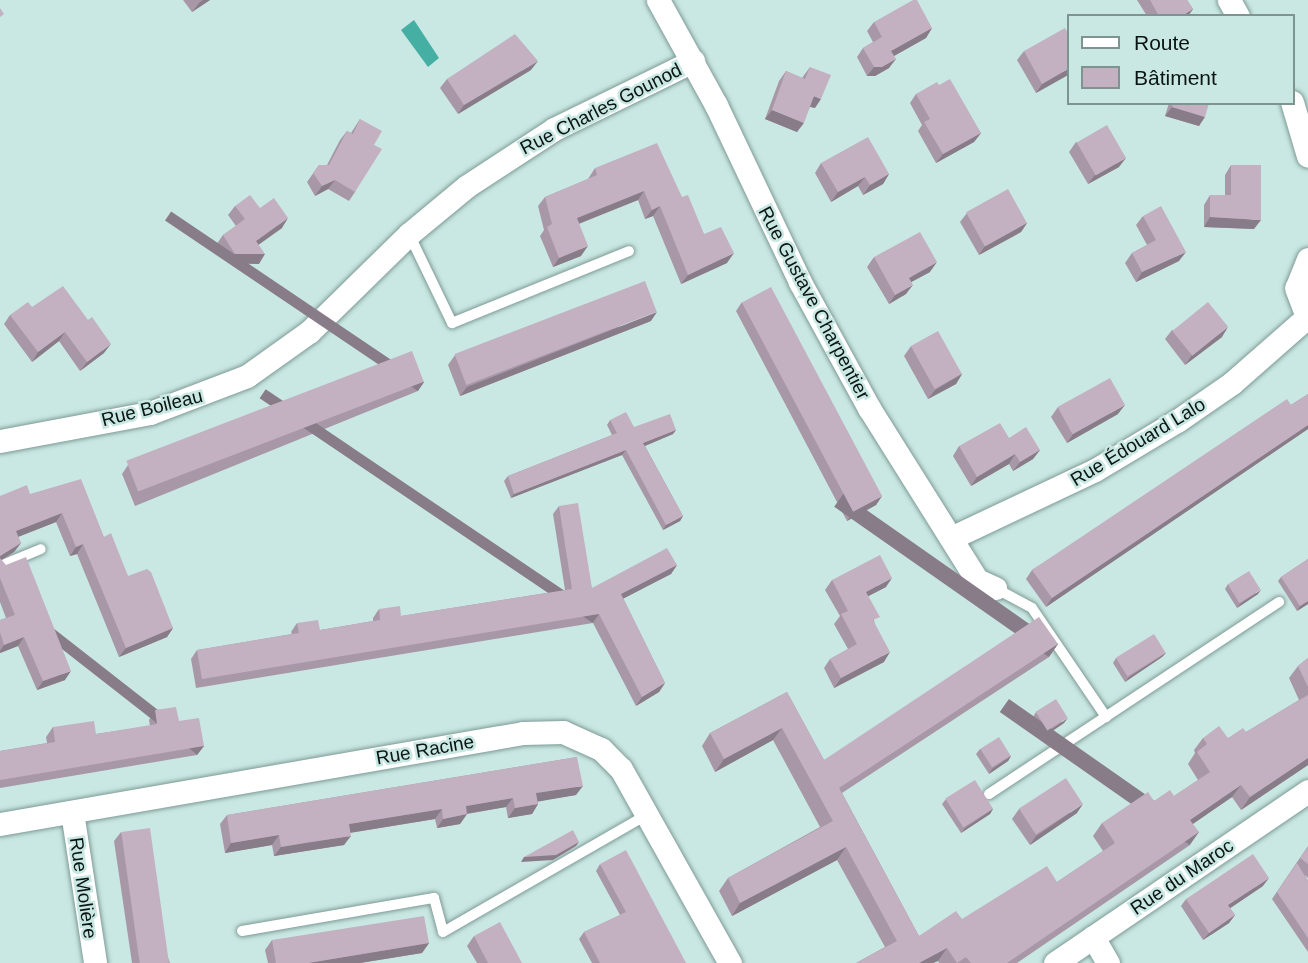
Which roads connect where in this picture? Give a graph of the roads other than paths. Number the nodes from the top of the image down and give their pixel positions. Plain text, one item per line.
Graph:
1 (658, 0) edge
2 (693, 61) junction
3 (1293, 105) edge
4 (1308, 156) edge
5 (409, 234) junction
6 (629, 251) dead end
7 (1308, 259) edge
8 (1307, 319) edge
9 (292, 346) joint
10 (0, 441) edge
11 (951, 538) junction
12 (41, 549) dead end
13 (0, 566) edge
14 (995, 588) joint
15 (1279, 602) dead end
16 (1106, 717) junction
17 (989, 794) dead end
18 (1306, 796) edge
19 (72, 812) junction
20 (648, 814) junction
21 (0, 824) edge
22 (242, 931) dead end
23 (1093, 937) junction
24 (95, 963) edge
25 (730, 963) edge
26 (1055, 963) edge
27 (1108, 963) edge

1 - 2 street, Rue Gustave Charpentier
2 - 5 street, Rue Charles Gounod
2 - 11 street, Rue Gustave Charpentier
3 - 4 street
5 - 6 lane
5 - 9 street, Rue Charles Gounod
7 - 8 street
8 - 11 street, Rue Édouard Lalo
9 - 10 street, Rue Boileau
11 - 14 street, Rue Gustave Charpentier
12 - 13 lane
14 - 16 lane
15 - 16 lane
16 - 17 lane
18 - 23 street, Rue du Maroc
19 - 20 street, Rue Racine
19 - 21 street, Rue Racine
19 - 24 street, Rue Molière
20 - 22 lane
20 - 25 street, Rue Racine
23 - 26 street, Rue du Maroc
23 - 27 street

